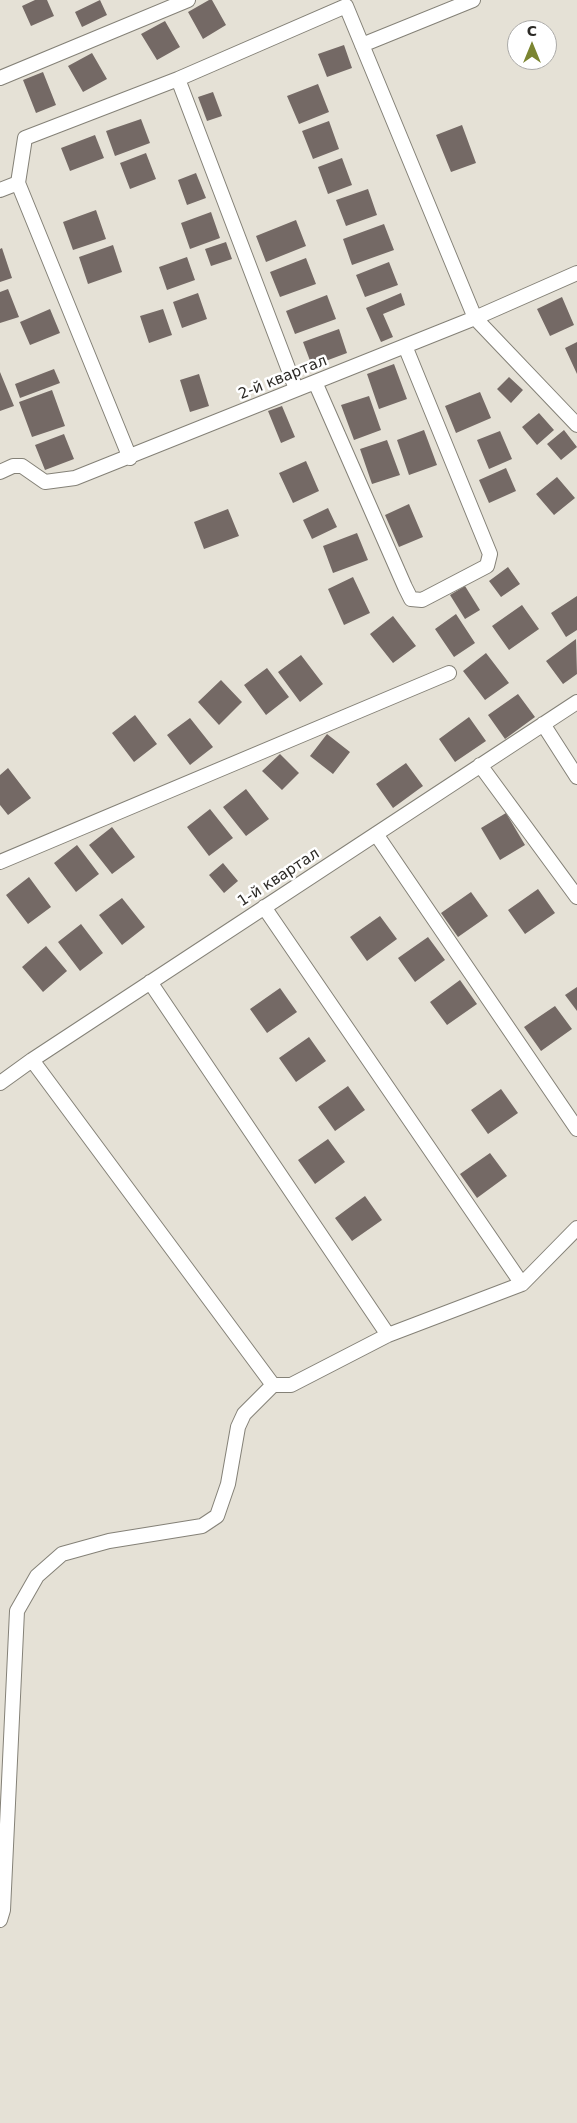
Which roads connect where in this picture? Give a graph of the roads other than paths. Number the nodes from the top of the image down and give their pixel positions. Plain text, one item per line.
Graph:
1 (188, 0) edge
2 (464, 2) edge
3 (362, 45) junction
4 (0, 78) edge
5 (178, 78) junction
6 (18, 183) junction
7 (0, 190) edge
8 (577, 273) edge
9 (474, 318) junction
10 (404, 346) junction
11 (315, 382) junction
12 (296, 390) junction
13 (577, 425) edge
14 (130, 458) junction
15 (0, 472) edge
16 (449, 673) dead end
17 (577, 702) edge
18 (543, 724) junction
19 (480, 765) junction
20 (577, 777) edge
21 (376, 834) junction
22 (0, 862) edge
23 (577, 897) edge
24 (264, 907) junction
25 (150, 982) junction
26 (32, 1060) junction
27 (0, 1083) edge
28 (577, 1130) edge
29 (577, 1228) edge
30 (522, 1284) junction
31 (388, 1335) junction
32 (273, 1385) junction
33 (1, 1912) edge

1 - 4 street
2 - 3 street
3 - 5 street
3 - 9 street
5 - 6 street
5 - 12 street
6 - 7 street
6 - 14 street
8 - 9 street, 2-й квартал
9 - 10 street, 2-й квартал
9 - 13 street
10 - 11 street, 2-й квартал
10 - 11 street
11 - 12 street, 2-й квартал
12 - 14 street, 2-й квартал
14 - 15 street, 2-й квартал
16 - 22 street
17 - 18 street, 1-й квартал
18 - 19 street, 1-й квартал
18 - 20 street
19 - 21 street, 1-й квартал
19 - 23 street
21 - 24 street, 1-й квартал
21 - 28 street
24 - 25 street, 1-й квартал
24 - 30 street
25 - 26 street, 1-й квартал
25 - 31 street
26 - 27 street, 1-й квартал
26 - 32 street
29 - 30 street
30 - 31 street
31 - 32 street
32 - 33 street

